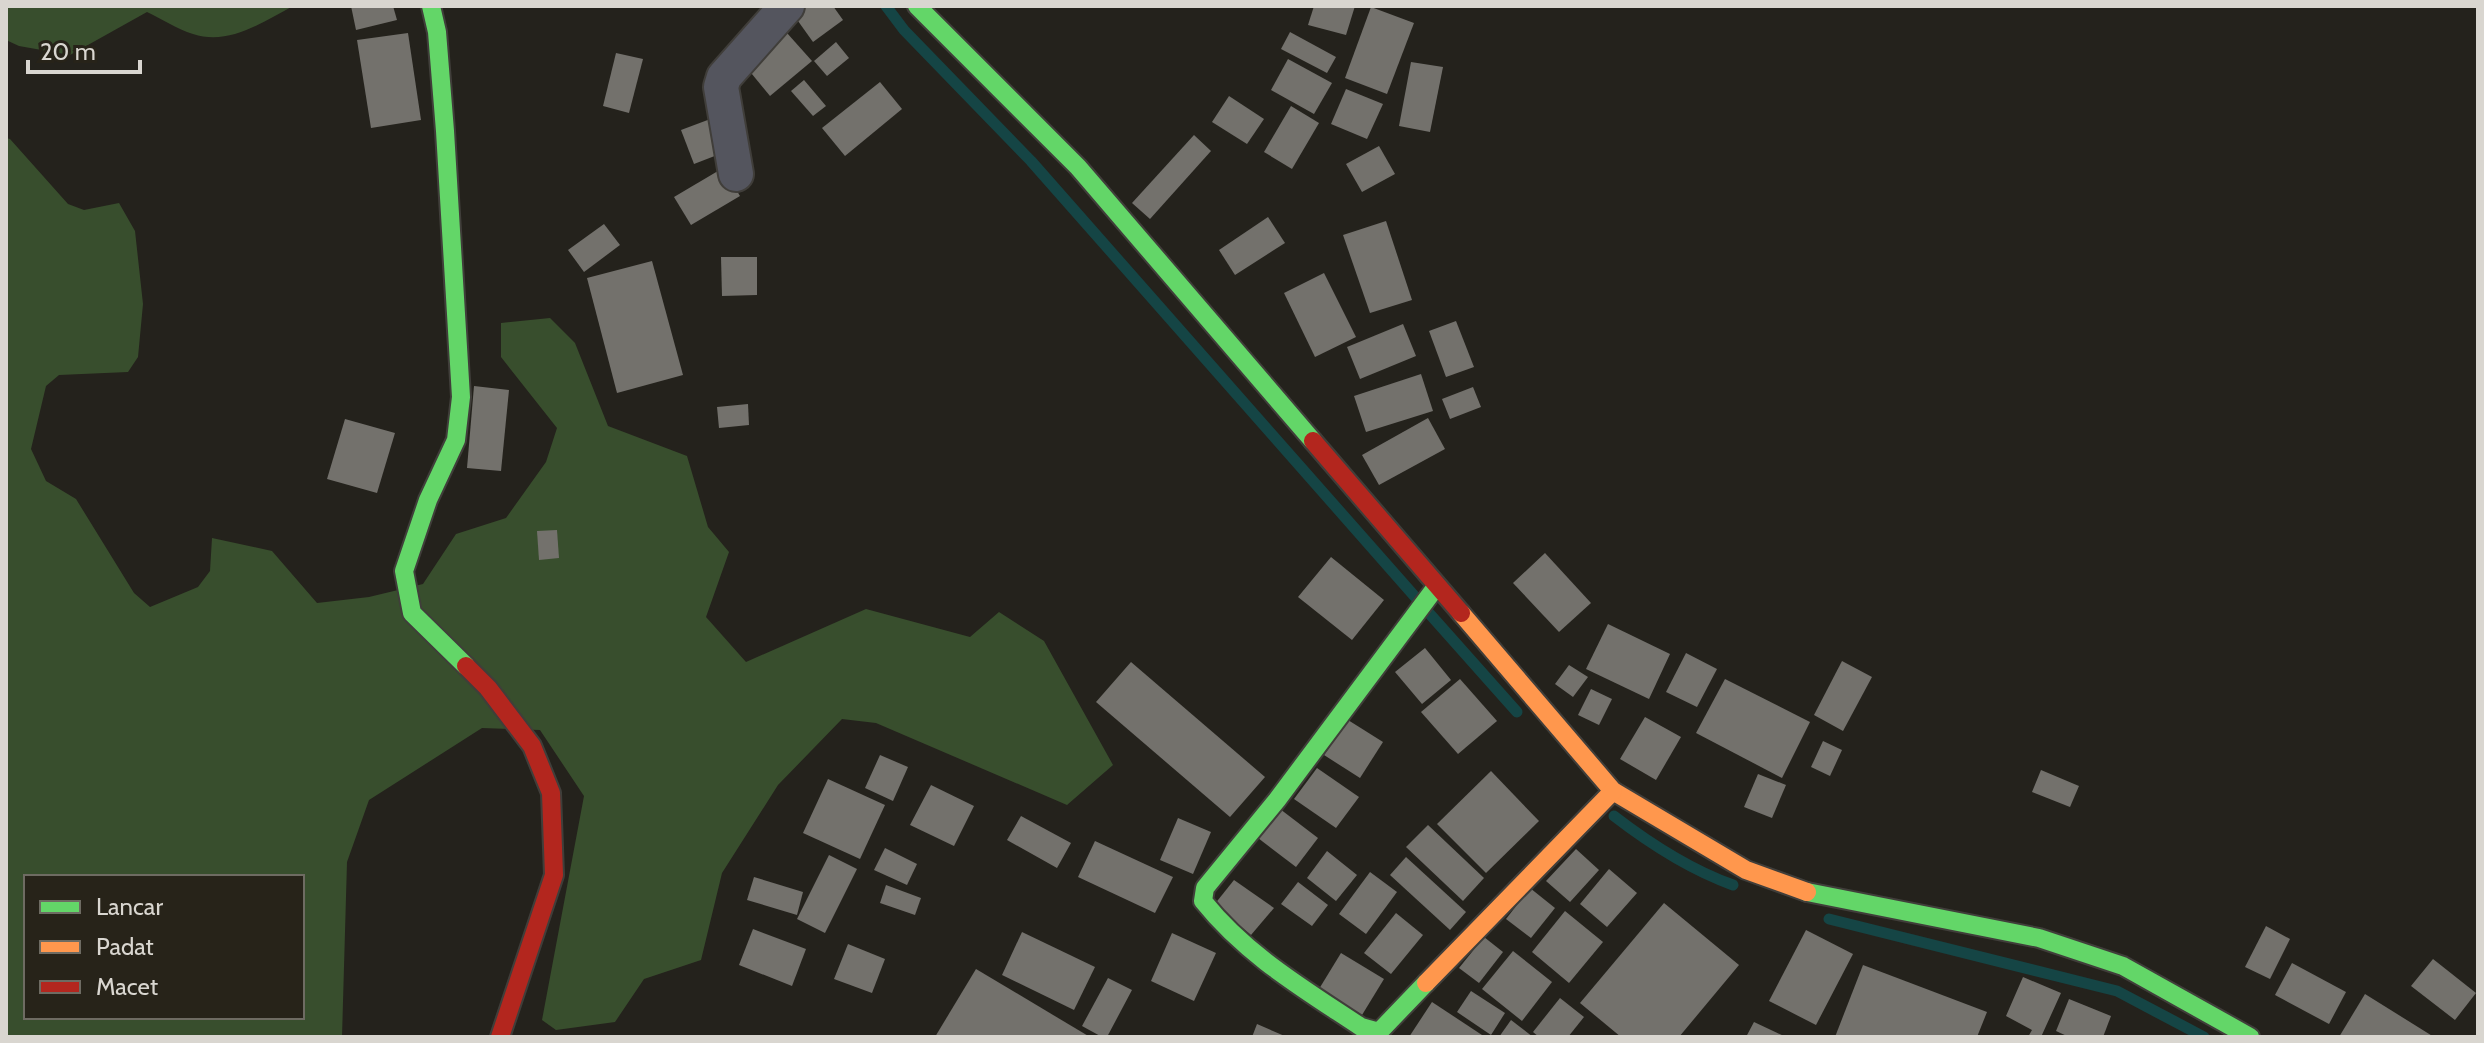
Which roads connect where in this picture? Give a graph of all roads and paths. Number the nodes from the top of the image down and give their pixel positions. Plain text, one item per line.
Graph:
1 (431, 6) edge
2 (787, 6) edge
3 (917, 6) edge
4 (736, 174) dead end
5 (1431, 593) junction
6 (1608, 795) junction
7 (1383, 1035) edge
8 (500, 1037) edge
9 (2250, 1037) edge

1 - 8 street
2 - 4 street
3 - 5 street
5 - 6 street
5 - 7 street
6 - 7 street
6 - 9 street

